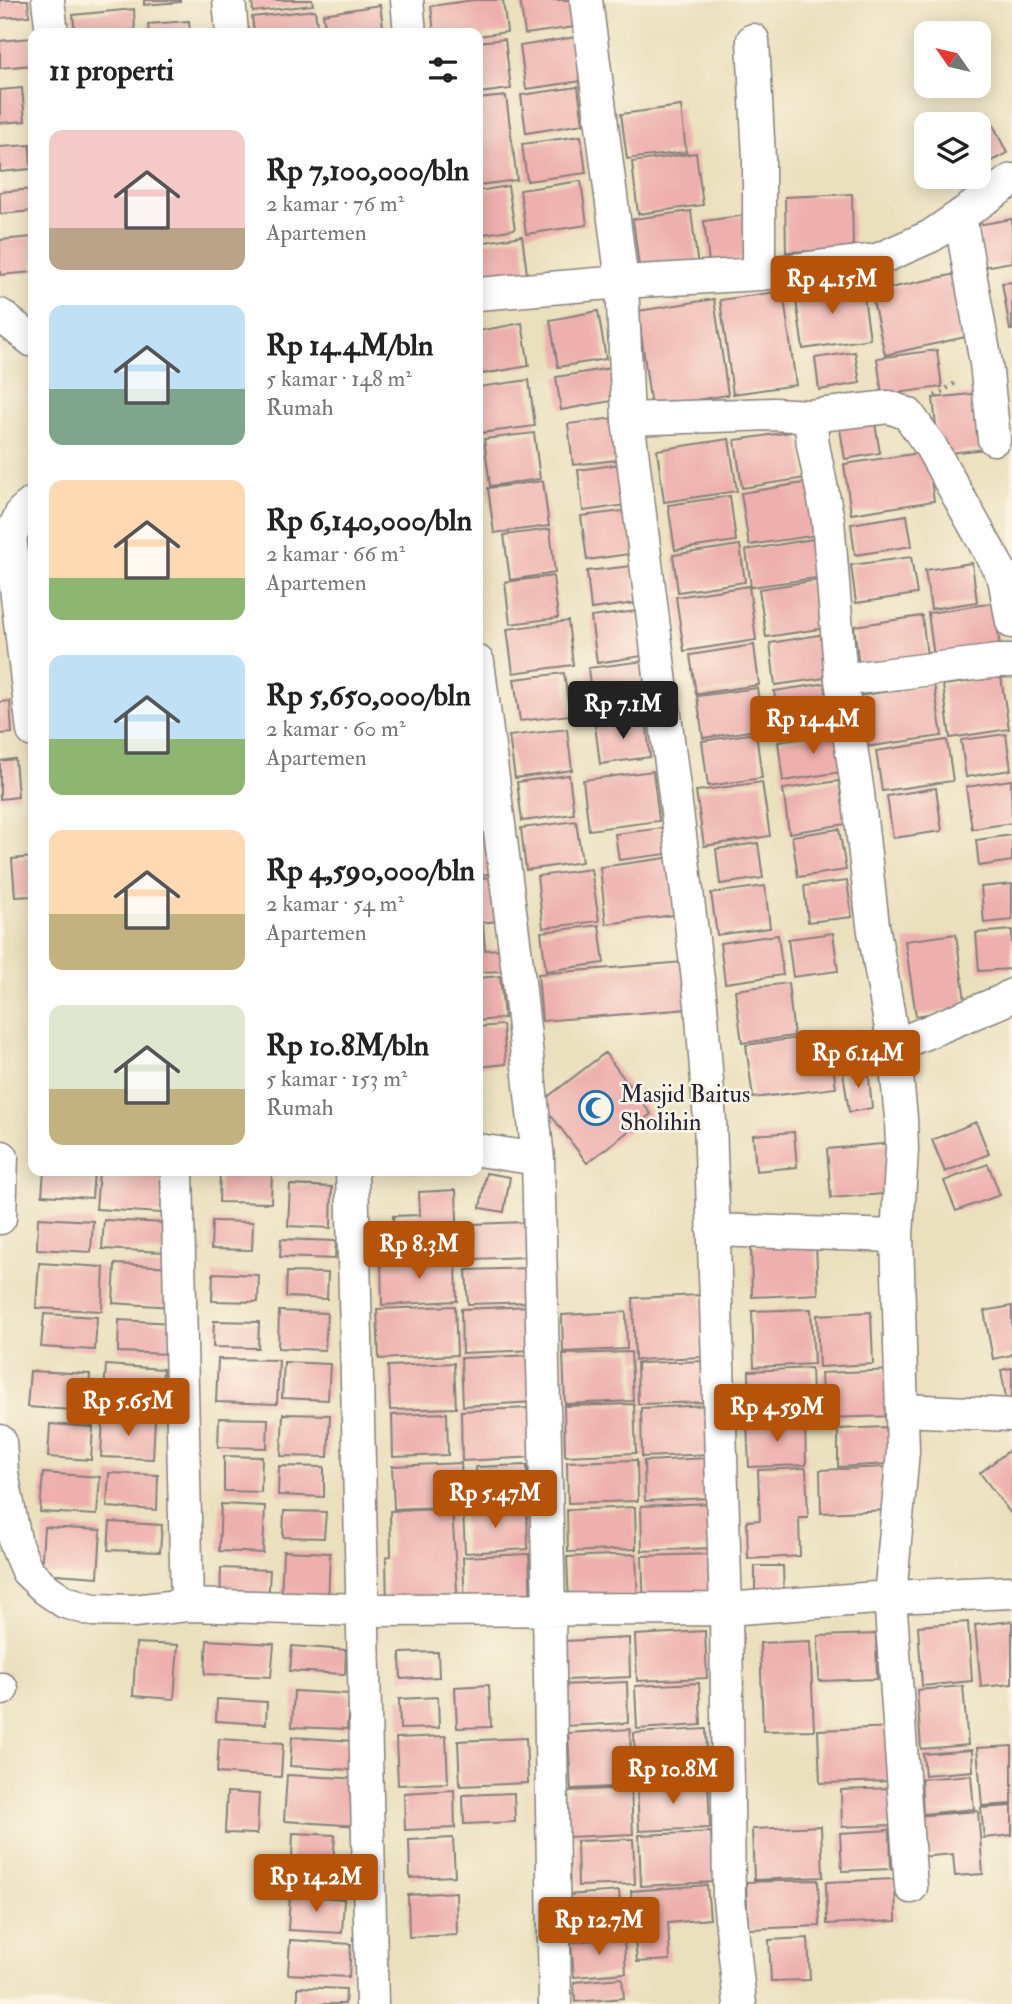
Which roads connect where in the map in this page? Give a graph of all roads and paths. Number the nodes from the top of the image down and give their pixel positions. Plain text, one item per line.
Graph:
1 (48, 0) edge
2 (229, 0) edge
3 (407, 0) edge
4 (586, 0) edge
5 (51, 28) edge
6 (232, 28) edge
7 (410, 28) edge
8 (753, 40) dead end
9 (1012, 180) edge
10 (960, 216) junction
11 (759, 274) junction
12 (622, 282) junction
13 (483, 294) edge
14 (0, 315) edge
15 (28, 337) edge
16 (986, 363) junction
17 (908, 414) junction
18 (810, 416) junction
19 (628, 419) junction
20 (994, 439) dead end
21 (28, 507) edge
22 (1012, 622) edge
23 (1012, 661) edge
24 (841, 680) junction
25 (28, 691) edge
26 (483, 701) edge
27 (1012, 995) edge
28 (894, 1046) junction
29 (483, 1151) edge
30 (2, 1157) dead end
31 (538, 1159) junction
32 (177, 1176) edge
33 (352, 1176) edge
34 (0, 1217) edge
35 (713, 1230) junction
36 (897, 1236) junction
37 (903, 1410) junction
38 (1012, 1415) edge
39 (0, 1441) edge
40 (1012, 1592) edge
41 (890, 1597) junction
42 (187, 1605) junction
43 (548, 1609) junction
44 (726, 1609) junction
45 (363, 1610) junction
46 (911, 1887) dead end
47 (372, 2004) edge
48 (555, 2004) edge
49 (740, 2004) edge

1 - 5 street
2 - 6 street
3 - 7 street
4 - 12 street
8 - 11 street
9 - 10 street
10 - 11 street
10 - 16 street
11 - 12 street
12 - 13 street
12 - 19 street
14 - 15 street
16 - 17 path
16 - 20 street
17 - 18 street
17 - 22 street
18 - 19 street
18 - 24 street
19 - 35 street
21 - 25 street
23 - 24 street
24 - 28 street
26 - 31 street
27 - 28 street
28 - 36 street
29 - 31 street
30 - 34 street
31 - 43 street
32 - 42 street
33 - 45 street
35 - 36 street
35 - 44 street
36 - 37 street
37 - 38 street
37 - 41 street
39 - 42 street
40 - 41 street
41 - 44 street
41 - 46 street
42 - 45 street
43 - 44 street
43 - 45 street
43 - 48 street
44 - 49 street
45 - 47 street

